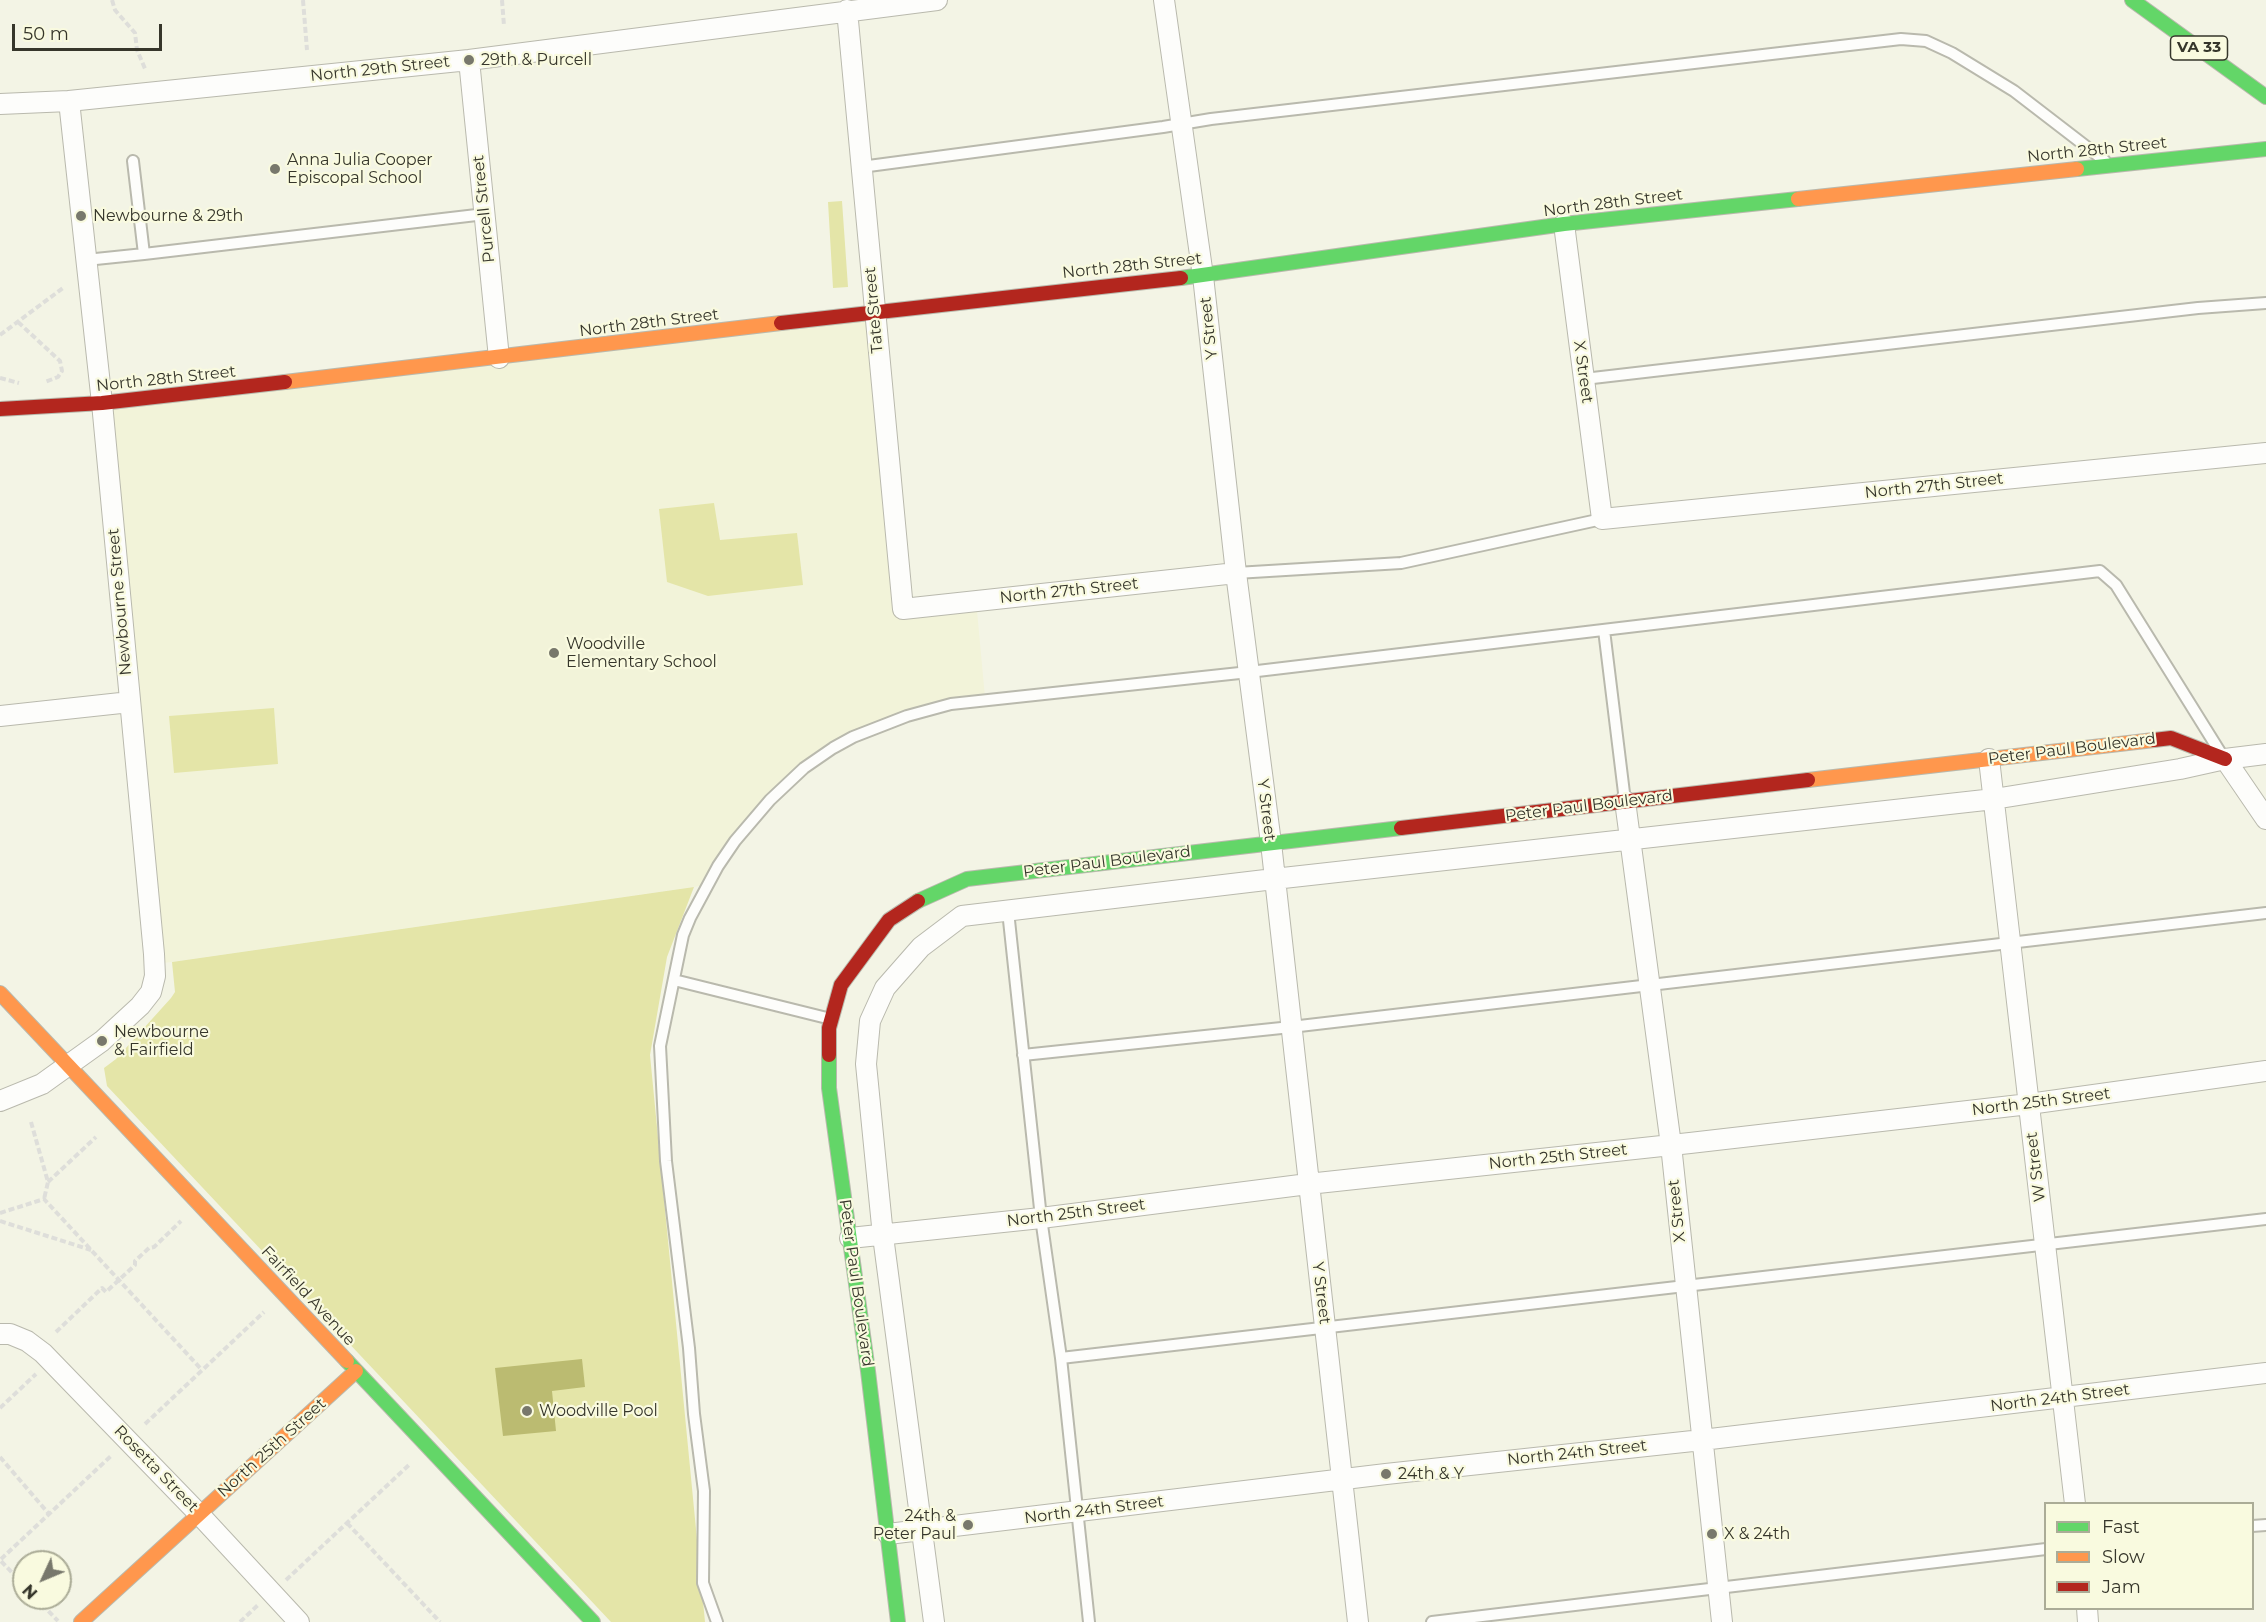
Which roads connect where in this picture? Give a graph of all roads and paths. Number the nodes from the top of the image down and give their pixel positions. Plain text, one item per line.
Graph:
1 (112, 0) edge
2 (303, 0) edge
3 (502, 0) edge
4 (937, 0) edge
5 (1164, 0) edge
6 (2132, 0) edge
7 (847, 10) junction
8 (504, 26) dead end
9 (307, 50) dead end
10 (469, 60) junction
11 (146, 70) dead end
12 (2266, 97) edge
13 (69, 101) junction
14 (0, 104) edge
15 (1181, 123) junction
16 (2266, 149) edge
17 (133, 161) dead end
18 (2110, 165) junction
19 (861, 167) junction
20 (485, 214) junction
21 (1564, 224) junction
22 (144, 254) junction
23 (86, 260) junction
24 (1203, 276) junction
25 (63, 288) dead end
26 (2266, 303) edge
27 (874, 311) junction
28 (18, 322) junction
29 (0, 335) edge
30 (499, 358) junction
31 (0, 378) edge
32 (1584, 379) junction
33 (29, 383) dead end
34 (40, 383) dead end
35 (102, 403) junction
36 (0, 409) edge
37 (2266, 453) edge
38 (1602, 519) junction
39 (1236, 573) junction
40 (903, 609) joint
41 (1604, 630) junction
42 (1249, 672) junction
43 (130, 702) junction
44 (0, 716) edge
45 (2266, 754) edge
46 (1989, 759) junction
47 (2225, 759) junction
48 (1994, 799) junction
49 (1625, 801) junction
50 (2266, 819) edge
51 (1630, 839) junction
52 (1271, 843) junction
53 (1274, 879) junction
54 (1008, 911) junction
55 (2266, 913) edge
56 (2010, 943) junction
57 (674, 980) junction
58 (1650, 984) junction
59 (0, 993) edge
60 (831, 1019) junction
61 (1291, 1026) junction
62 (1023, 1055) junction
63 (68, 1066) junction
64 (2266, 1071) edge
65 (0, 1101) edge
66 (2029, 1104) junction
67 (31, 1122) dead end
68 (96, 1137) dead end
69 (1671, 1145) junction
70 (48, 1182) junction
71 (1308, 1184) junction
72 (44, 1199) junction
73 (0, 1213) edge
74 (1041, 1218) junction
75 (2266, 1219) edge
76 (0, 1221) edge
77 (181, 1221) dead end
78 (882, 1236) junction
79 (850, 1238) junction
80 (2045, 1244) junction
81 (92, 1250) junction
82 (119, 1280) junction
83 (1685, 1285) junction
84 (264, 1312) dead end
85 (1325, 1328) junction
86 (56, 1332) dead end
87 (0, 1334) edge
88 (1062, 1358) junction
89 (202, 1370) junction
90 (356, 1371) junction
91 (2266, 1373) edge
92 (36, 1374) dead end
93 (2063, 1397) junction
94 (0, 1408) edge
95 (145, 1424) dead end
96 (1702, 1440) junction
97 (112, 1455) dead end
98 (0, 1457) edge
99 (411, 1464) dead end
100 (1343, 1479) junction
101 (2075, 1502) edge
102 (1077, 1512) junction
103 (49, 1514) junction
104 (199, 1514) junction
105 (347, 1523) junction
106 (923, 1530) junction
107 (888, 1534) junction
108 (2044, 1549) edge
109 (12, 1572) edge
110 (1718, 1588) junction
111 (272, 1592) junction
112 (48, 1610) edge
113 (59, 1622) edge
114 (81, 1622) edge
115 (299, 1622) edge
116 (440, 1622) edge
117 (593, 1622) edge
118 (717, 1622) edge
119 (898, 1622) edge
120 (934, 1622) edge
121 (1089, 1622) edge
122 (1358, 1622) edge
123 (1432, 1622) edge
124 (1722, 1622) edge

1 - 11 path
2 - 9 path
3 - 8 path
4 - 7 street, North 29th Street
5 - 15 street, Y Street
6 - 12 street, VA 33
7 - 10 street, North 29th Street
7 - 19 street, Tate Street
10 - 13 street, North 29th Street
10 - 20 street, Purcell Street
13 - 14 street, North 29th Street
13 - 23 street, Newbourne Street
15 - 18 lane
15 - 19 lane
15 - 24 street, Y Street
16 - 18 street, North 28th Street
17 - 22 lane
18 - 21 street, North 28th Street
19 - 27 street, Tate Street
20 - 22 lane
20 - 30 street, Purcell Street
21 - 24 street, North 28th Street
21 - 32 street, X Street
22 - 23 lane
23 - 35 street, Newbourne Street
24 - 27 street, North 28th Street
24 - 39 street, Y Street
25 - 28 path
26 - 32 lane
27 - 30 street, North 28th Street
27 - 40 street, Tate Street
28 - 29 path
28 - 34 path
30 - 35 street, North 28th Street
31 - 33 path
32 - 38 street, X Street
35 - 36 street, North 28th Street
35 - 43 street, Newbourne Street
37 - 38 street, North 27th Street
38 - 39 lane
39 - 40 street, North 27th Street
39 - 42 street, Y Street
41 - 42 lane
41 - 47 lane
41 - 49 lane
42 - 52 street, Y Street
42 - 57 lane
43 - 44 street
43 - 63 street, Newbourne Street
45 - 47 street
46 - 47 street, Peter Paul Boulevard
46 - 48 street, W Street
46 - 49 street, Peter Paul Boulevard
47 - 48 street, Peter Paul Boulevard
47 - 50 street
48 - 51 street, Peter Paul Boulevard
48 - 56 street, W Street
49 - 51 street, X Street
49 - 52 street, Peter Paul Boulevard
51 - 53 street, Peter Paul Boulevard
51 - 58 street, X Street
52 - 53 street, Y Street
52 - 60 street, Peter Paul Boulevard
53 - 54 street, Peter Paul Boulevard
53 - 61 street, Y Street
54 - 62 lane
54 - 78 street, Peter Paul Boulevard
55 - 56 lane
56 - 58 lane
56 - 66 street, W Street
57 - 60 lane
57 - 118 lane
58 - 61 lane
58 - 69 street, X Street
59 - 63 street, Fairfield Avenue
60 - 79 street, Peter Paul Boulevard
61 - 62 lane
61 - 71 street, Y Street
62 - 74 lane
63 - 65 street, Newbourne Street
63 - 90 street, Fairfield Avenue
64 - 66 street, North 25th Street
66 - 69 street, North 25th Street
66 - 80 street, W Street
67 - 70 path
68 - 70 path
69 - 71 street, North 25th Street
69 - 83 street, X Street
70 - 72 path
71 - 74 street, North 25th Street
71 - 85 street, Y Street
72 - 73 path
72 - 81 path
74 - 78 street, North 25th Street
74 - 88 lane
75 - 80 lane
76 - 81 path
77 - 82 path
78 - 79 street, North 25th Street
78 - 106 street, Peter Paul Boulevard
79 - 107 street, Peter Paul Boulevard
80 - 83 lane
80 - 93 street, W Street
81 - 82 path
82 - 86 path
82 - 89 path
83 - 85 lane
83 - 96 street, X Street
84 - 89 path
85 - 88 lane
85 - 100 street, Y Street
87 - 104 street, Rosetta Street
88 - 102 lane
89 - 95 path
90 - 104 street, North 25th Street
90 - 117 street, Fairfield Avenue
91 - 93 street, North 24th Street
92 - 94 path
93 - 96 street, North 24th Street
93 - 101 street, W Street
96 - 100 street, North 24th Street
96 - 110 street, X Street
97 - 103 path
98 - 103 path
99 - 105 path
100 - 102 street, North 24th Street
100 - 122 street, Y Street
102 - 106 street, North 24th Street
102 - 121 lane
103 - 109 path
104 - 111 street, Rosetta Street
104 - 114 street, North 25th Street
105 - 111 path
105 - 116 path
106 - 107 street, North 24th Street
106 - 120 street, Peter Paul Boulevard
107 - 119 street, Peter Paul Boulevard
108 - 110 lane
110 - 123 lane
110 - 124 street, X Street
111 - 115 street, Rosetta Street
112 - 113 path

